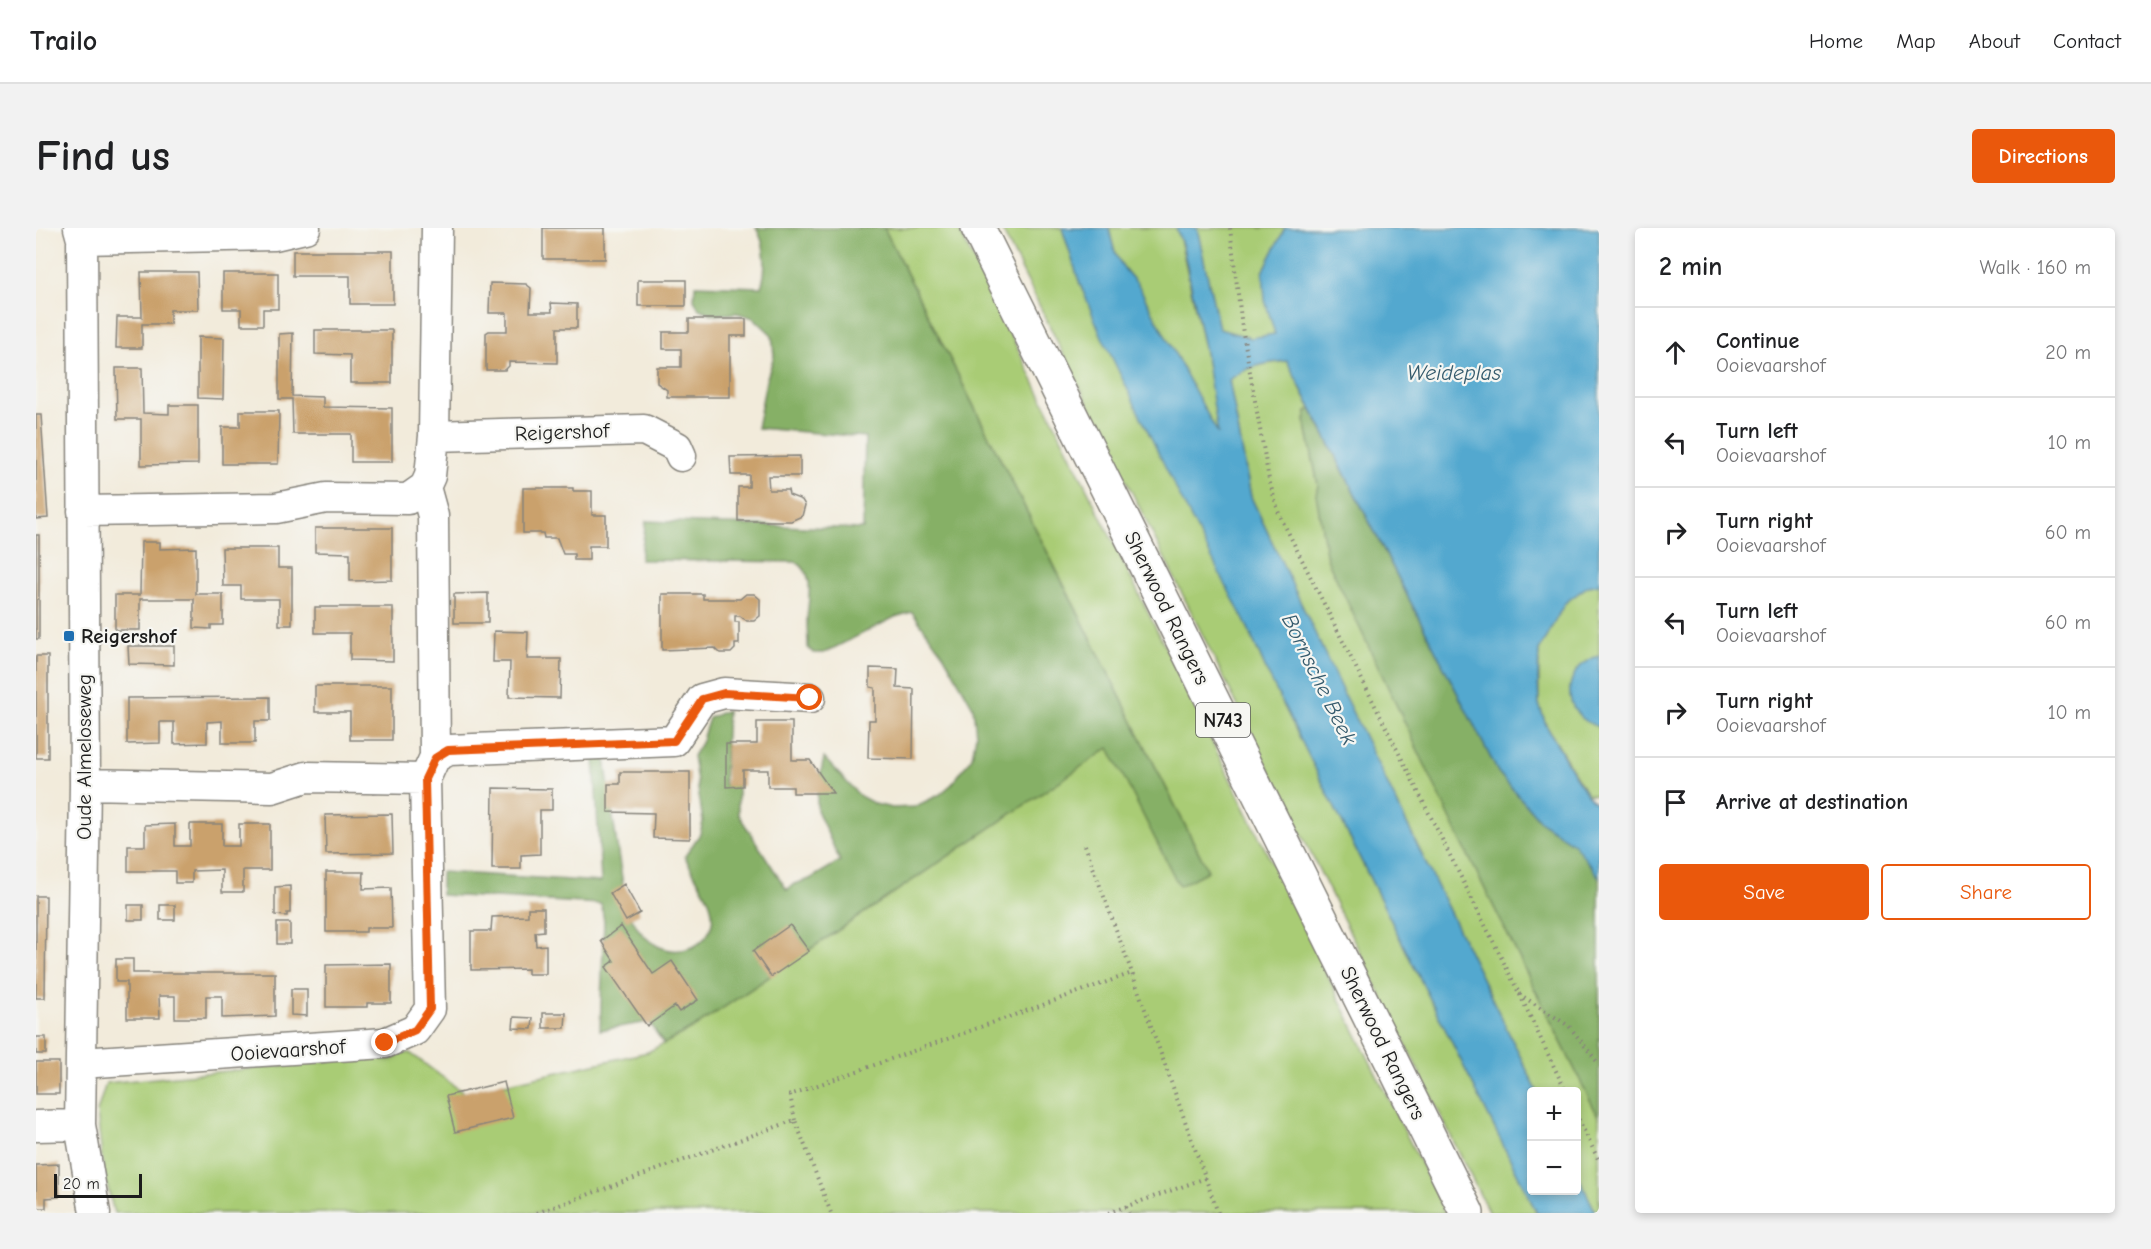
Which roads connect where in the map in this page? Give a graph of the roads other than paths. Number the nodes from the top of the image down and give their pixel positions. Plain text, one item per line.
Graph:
1 (305, 228) edge
2 (437, 228) edge
3 (978, 228) edge
4 (80, 234) edge
5 (434, 436) junction
6 (681, 456) dead end
7 (425, 487) junction
8 (83, 511) junction
9 (810, 698) dead end
10 (430, 768) junction
11 (85, 784) junction
12 (81, 1064) junction
13 (80, 1125) junction
14 (36, 1126) edge
15 (95, 1213) edge
16 (1467, 1213) edge

1 - 4 street
2 - 5 street
3 - 16 main road, Sherwood Rangers / N743
4 - 8 street, Oude Almeloseweg
5 - 6 street, Reigershof
5 - 7 street
7 - 8 street
7 - 10 street
8 - 11 street, Oude Almeloseweg
9 - 10 street
10 - 11 street
10 - 12 street, Ooievaarshof
11 - 12 street, Oude Almeloseweg
12 - 13 street, Oude Almeloseweg
13 - 14 street
13 - 15 street, Oude Almeloseweg

